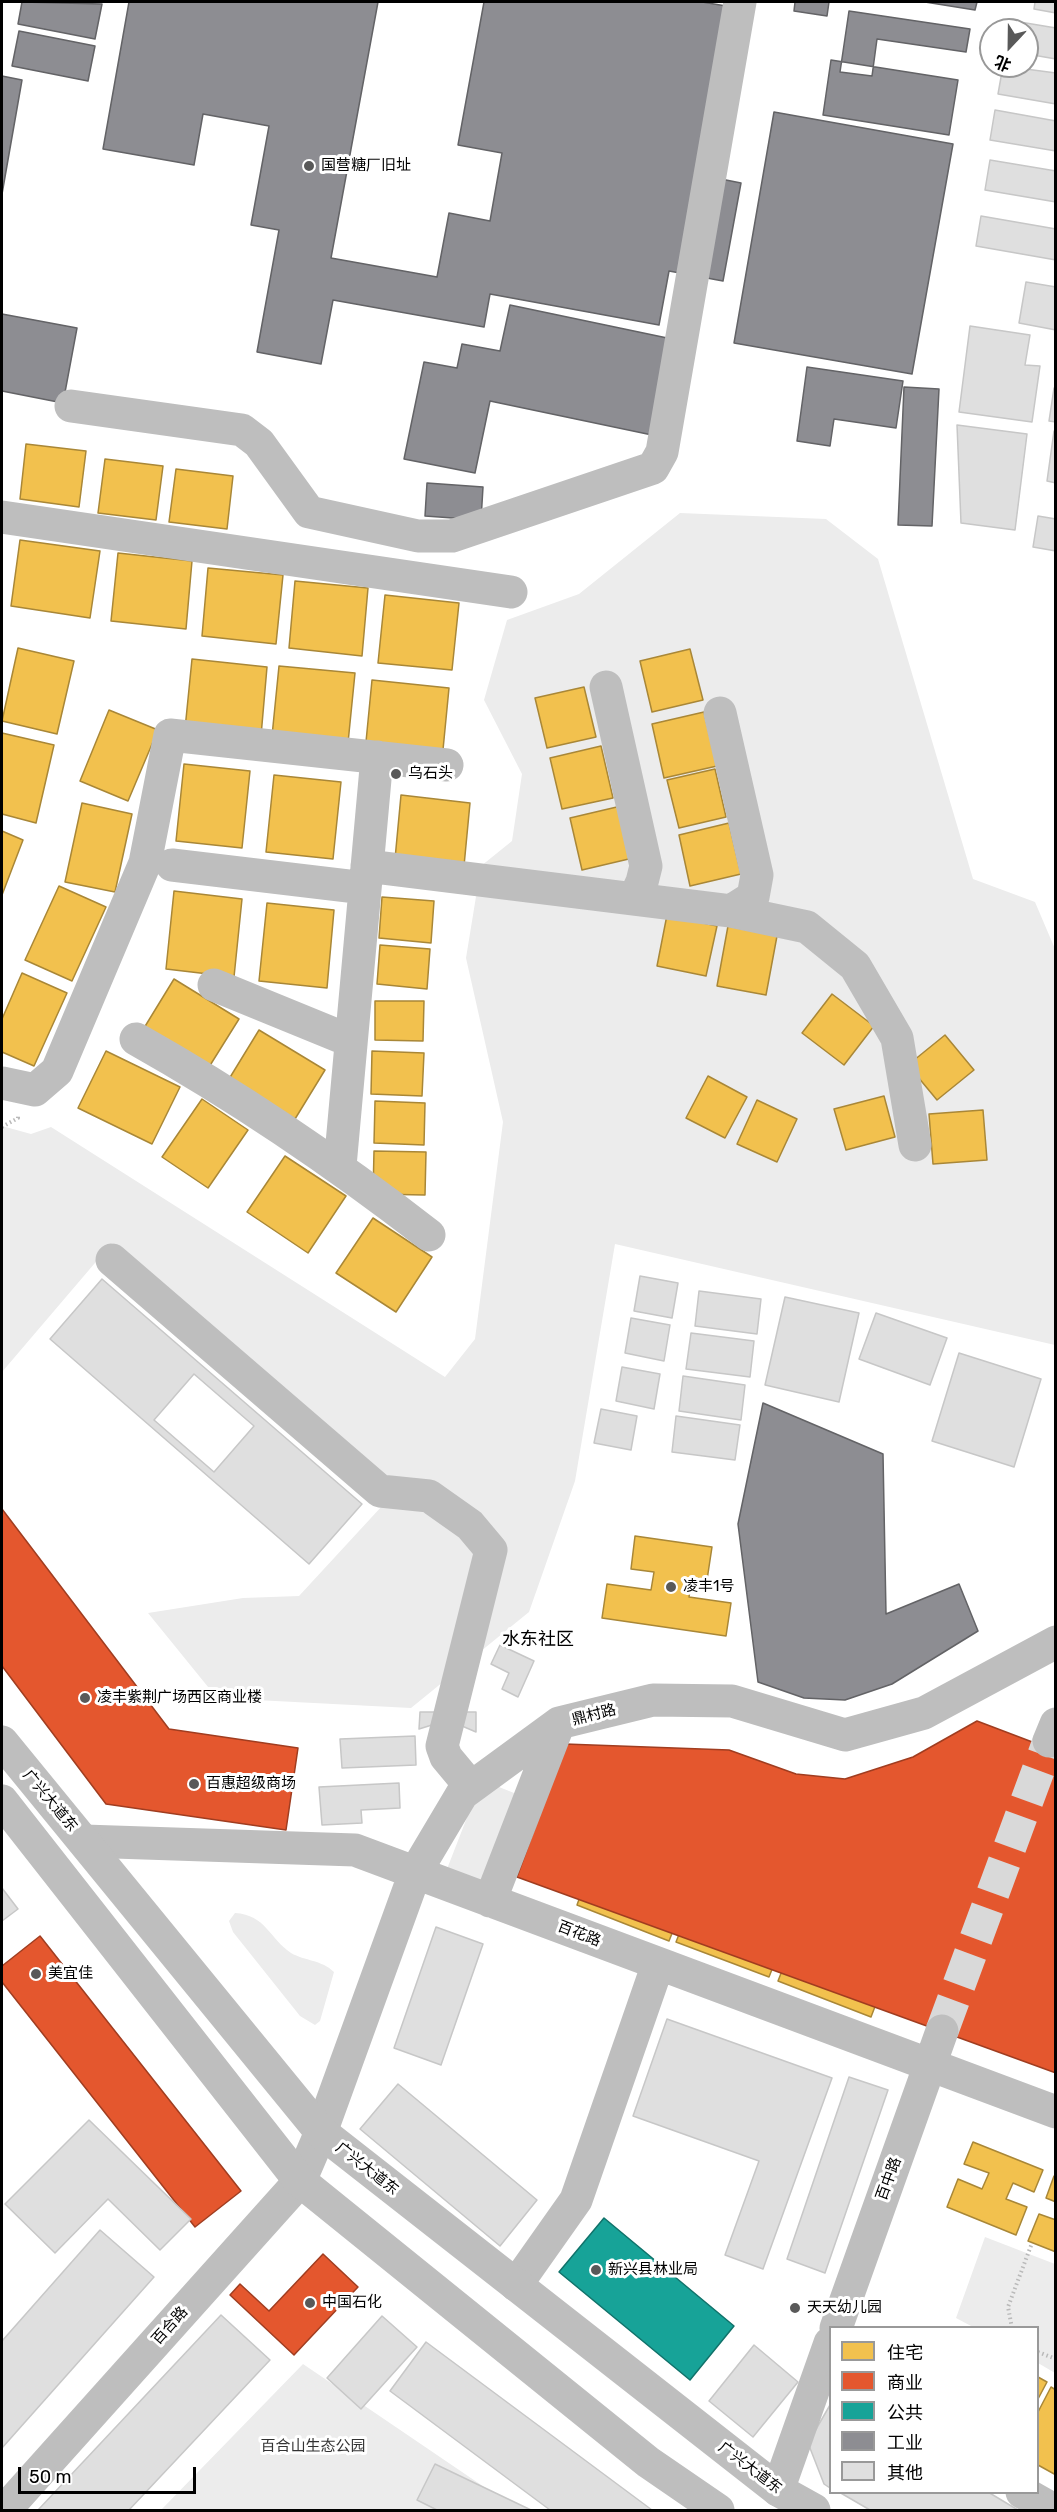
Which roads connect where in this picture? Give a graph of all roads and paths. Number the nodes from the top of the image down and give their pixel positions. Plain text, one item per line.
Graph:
1 (740, 2) edge
2 (71, 406) dead end
3 (2, 508) edge
4 (2, 518) edge
5 (511, 592) dead end
6 (606, 687) dead end
7 (720, 713) dead end
8 (377, 757) junction
9 (447, 765) dead end
10 (172, 865) dead end
11 (366, 877) junction
12 (634, 899) junction
13 (731, 911) junction
14 (214, 985) dead end
15 (136, 1039) dead end
16 (351, 1041) junction
17 (2, 1083) edge
18 (915, 1145) dead end
19 (340, 1166) junction
20 (429, 1235) dead end
21 (111, 1260) dead end
22 (1056, 1642) edge
23 (559, 1723) junction
24 (2, 1742) edge
25 (471, 1787) junction
26 (2, 1800) edge
27 (84, 1841) junction
28 (415, 1873) junction
29 (490, 1901) junction
30 (658, 1964) junction
31 (942, 2031) tunnel mouth
32 (930, 2066) junction
33 (1056, 2112) edge
34 (321, 2132) junction
35 (300, 2181) junction
36 (1032, 2243) dead end
37 (516, 2285) junction
38 (837, 2326) edge
39 (1012, 2326) edge
40 (829, 2355) edge
41 (1039, 2355) edge
42 (1056, 2360) edge
43 (825, 2378) edge
44 (778, 2490) junction
45 (1024, 2494) edge
46 (5, 2511) edge
47 (718, 2511) edge
48 (814, 2511) edge
49 (1054, 2511) edge

1 - 2 main road
3 - 4 main road
4 - 5 main road
6 - 12 main road
7 - 13 main road
8 - 9 main road
8 - 11 main road
8 - 17 main road
10 - 11 main road
11 - 12 main road
11 - 16 main road
12 - 13 main road
13 - 18 main road
14 - 16 main road
15 - 19 main road
16 - 19 main road
19 - 20 main road
21 - 25 main road
22 - 23 main road, 鼎村路
23 - 25 main road, 鼎村路
23 - 29 main road
24 - 27 main road, 广兴大道东
25 - 28 main road, 鼎村路
26 - 35 main road
27 - 28 main road, 百花路
27 - 34 main road, 广兴大道东
28 - 29 main road, 百花路
28 - 34 main road, 鼎村路
29 - 30 main road, 百花路
30 - 32 main road, 百花路
30 - 37 main road
31 - 32 main road, 百中路
32 - 33 main road, 百花路
32 - 38 main road, 百中路
34 - 35 main road, 百合路
34 - 37 main road, 广兴大道东
35 - 46 main road, 百合路
35 - 47 main road
36 - 39 path
37 - 44 main road, 广兴大道东
40 - 43 main road
41 - 42 path
43 - 44 main road
44 - 48 main road, 广兴大道东
45 - 49 main road

